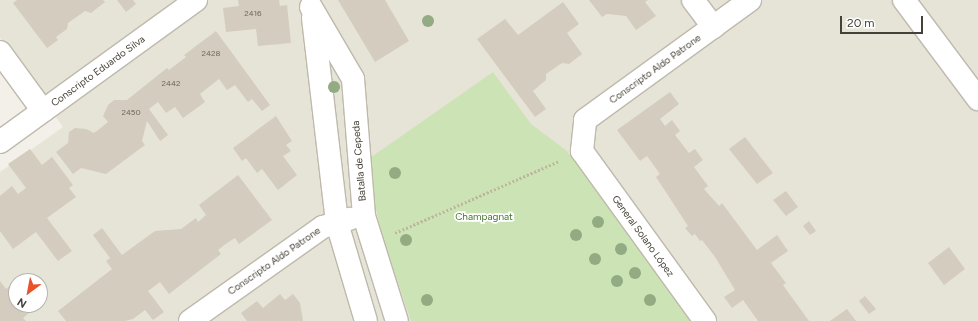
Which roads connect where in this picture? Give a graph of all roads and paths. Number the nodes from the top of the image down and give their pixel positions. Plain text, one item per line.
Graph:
1 (196, 0) edge
2 (694, 0) edge
3 (750, 0) edge
4 (904, 0) edge
5 (311, 3) edge
6 (713, 27) junction
7 (0, 52) edge
8 (978, 99) edge
9 (43, 112) junction
10 (0, 142) edge
11 (582, 151) junction
12 (364, 216) junction
13 (337, 223) junction
14 (372, 242) junction
15 (190, 321) edge
16 (366, 321) edge
17 (397, 321) edge
18 (705, 321) edge

1 - 9 street, Conscripto Eduardo Silva
2 - 6 street
3 - 6 street, Conscripto Aldo Patrone
4 - 8 street
5 - 12 street, Batalla de Cepeda
5 - 13 street, Batalla de Cepeda
6 - 11 street, Conscripto Aldo Patrone
7 - 9 street
9 - 10 street, Conscripto Eduardo Silva
11 - 14 path
11 - 18 street, General Solano López
12 - 13 street, Conscripto Aldo Patrone
12 - 14 street, Batalla de Cepeda
13 - 15 street, Conscripto Aldo Patrone
13 - 16 street, Batalla de Cepeda
14 - 17 street, Batalla de Cepeda

